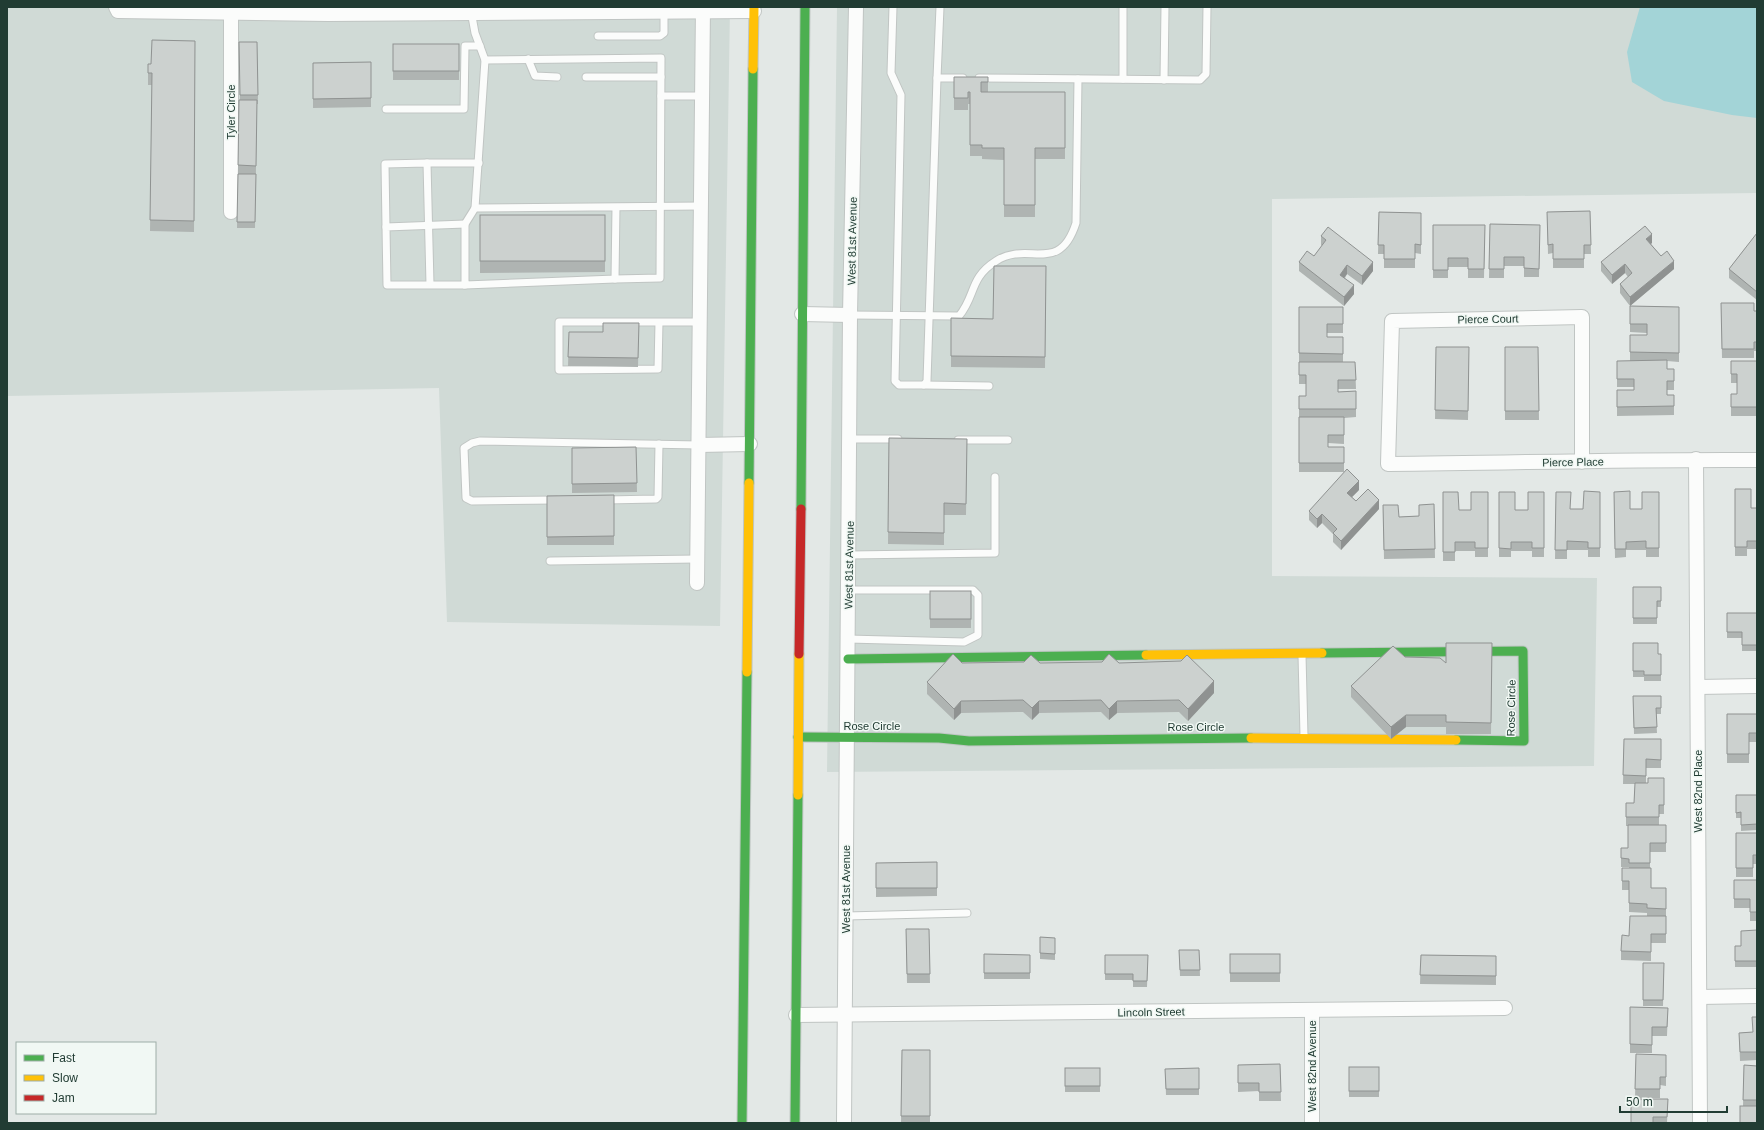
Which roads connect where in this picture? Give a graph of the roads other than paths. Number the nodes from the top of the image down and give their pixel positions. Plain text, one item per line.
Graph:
1 (116, 7) edge
2 (804, 7) edge
3 (856, 7) edge
4 (893, 7) edge
5 (940, 7) edge
6 (1123, 7) edge
7 (1165, 7) edge
8 (1208, 7) edge
9 (609, 9) edge
10 (702, 9) edge
11 (754, 9) edge
12 (471, 10) edge
13 (522, 10) edge
14 (231, 11) junction
15 (327, 11) edge
16 (664, 12) junction
17 (598, 36) dead end
18 (480, 46) junction
19 (528, 59) junction
20 (485, 60) junction
21 (586, 76) dead end
22 (557, 77) dead end
23 (661, 77) junction
24 (937, 78) junction
25 (1078, 79) junction
26 (1123, 79) junction
27 (1164, 80) junction
28 (661, 96) junction
29 (702, 96) junction
30 (386, 109) dead end
31 (428, 163) junction
32 (479, 163) junction
33 (660, 206) junction
34 (701, 206) junction
35 (616, 207) junction
36 (475, 208) junction
37 (231, 212) dead end
38 (465, 224) junction
39 (429, 225) junction
40 (386, 226) junction
41 (615, 279) junction
42 (430, 284) junction
43 (466, 285) junction
44 (802, 314) junction
45 (850, 315) junction
46 (895, 315) junction
47 (928, 315) junction
48 (659, 322) junction
49 (700, 322) junction
50 (924, 385) junction
51 (989, 386) dead end
52 (850, 439) junction
53 (906, 439) edge
54 (953, 440) edge
55 (1008, 440) dead end
56 (659, 444) junction
57 (750, 444) junction
58 (699, 445) junction
59 (1696, 460) junction
60 (1757, 460) edge
61 (1582, 462) junction
62 (1388, 464) joint
63 (995, 477) dead end
64 (564, 500) edge
65 (595, 500) edge
66 (849, 555) junction
67 (697, 559) junction
68 (550, 561) dead end
69 (696, 583) dead end
70 (849, 590) junction
71 (848, 639) junction
72 (1302, 654) junction
73 (848, 659) junction
74 (1757, 686) edge
75 (1698, 687) junction
76 (798, 738) junction
77 (847, 738) junction
78 (1304, 738) junction
79 (967, 913) dead end
80 (846, 916) junction
81 (1757, 996) edge
82 (1700, 997) junction
83 (1506, 1008) dead end
84 (1312, 1010) junction
85 (796, 1015) junction
86 (845, 1015) junction
87 (742, 1123) edge
88 (795, 1123) edge
89 (844, 1123) edge
90 (1312, 1123) edge
91 (1700, 1123) edge

1 - 14 street
2 - 44 main road
3 - 45 street, West 81st Avenue
4 - 46 lane
5 - 24 lane
6 - 26 lane
7 - 27 lane
8 - 27 lane
9 - 13 street
9 - 16 street
10 - 11 street
10 - 16 street
10 - 29 street
11 - 57 main road
12 - 13 street
12 - 15 street
12 - 18 lane
14 - 15 street
14 - 37 street, Tyler Circle
16 - 17 lane
18 - 20 lane
18 - 30 lane
19 - 20 lane
19 - 22 lane
19 - 23 lane
20 - 32 lane
21 - 23 lane
23 - 28 lane
24 - 25 lane
24 - 47 lane
25 - 26 lane
25 - 47 lane
26 - 27 lane
28 - 29 lane
28 - 33 lane
29 - 34 street
31 - 32 lane
31 - 39 lane
31 - 40 lane
32 - 36 lane
33 - 34 lane
33 - 35 lane
33 - 41 lane
34 - 49 street
35 - 36 lane
35 - 41 lane
36 - 38 lane
38 - 39 lane
38 - 43 lane
39 - 40 lane
39 - 42 lane
40 - 42 lane
41 - 43 lane
42 - 43 lane
44 - 45 street
44 - 76 main road
45 - 46 lane
45 - 52 street, West 81st Avenue
46 - 47 lane
46 - 50 lane
47 - 50 lane
48 - 48 lane
48 - 49 lane
49 - 58 street
50 - 51 lane
52 - 53 lane
52 - 66 street, West 81st Avenue
54 - 55 lane
56 - 58 lane
56 - 64 lane
56 - 65 lane
57 - 58 street
57 - 87 main road
58 - 67 street
59 - 60 street, Pierce Place
59 - 61 street, Pierce Place
59 - 75 street, West 82nd Place
61 - 62 street, Pierce Place
61 - 62 street, Pierce Court
63 - 66 lane
66 - 70 street, West 81st Avenue
67 - 68 lane
67 - 69 street
70 - 71 street, West 81st Avenue
70 - 71 lane
71 - 73 street, West 81st Avenue
72 - 73 main road, Rose Circle
72 - 78 lane
72 - 78 main road, Rose Circle
73 - 77 street, West 81st Avenue
74 - 75 street
75 - 82 street, West 82nd Place
76 - 77 main road, Rose Circle
76 - 85 main road
77 - 78 main road, Rose Circle
77 - 80 street, West 81st Avenue
79 - 80 lane
80 - 86 street, West 81st Avenue
81 - 82 street
82 - 91 street, West 82nd Place
83 - 84 street, Lincoln Street
84 - 86 street, Lincoln Street
84 - 90 street, West 82nd Avenue
85 - 86 street, Lincoln Street
85 - 88 main road
86 - 89 street, West 81st Avenue

